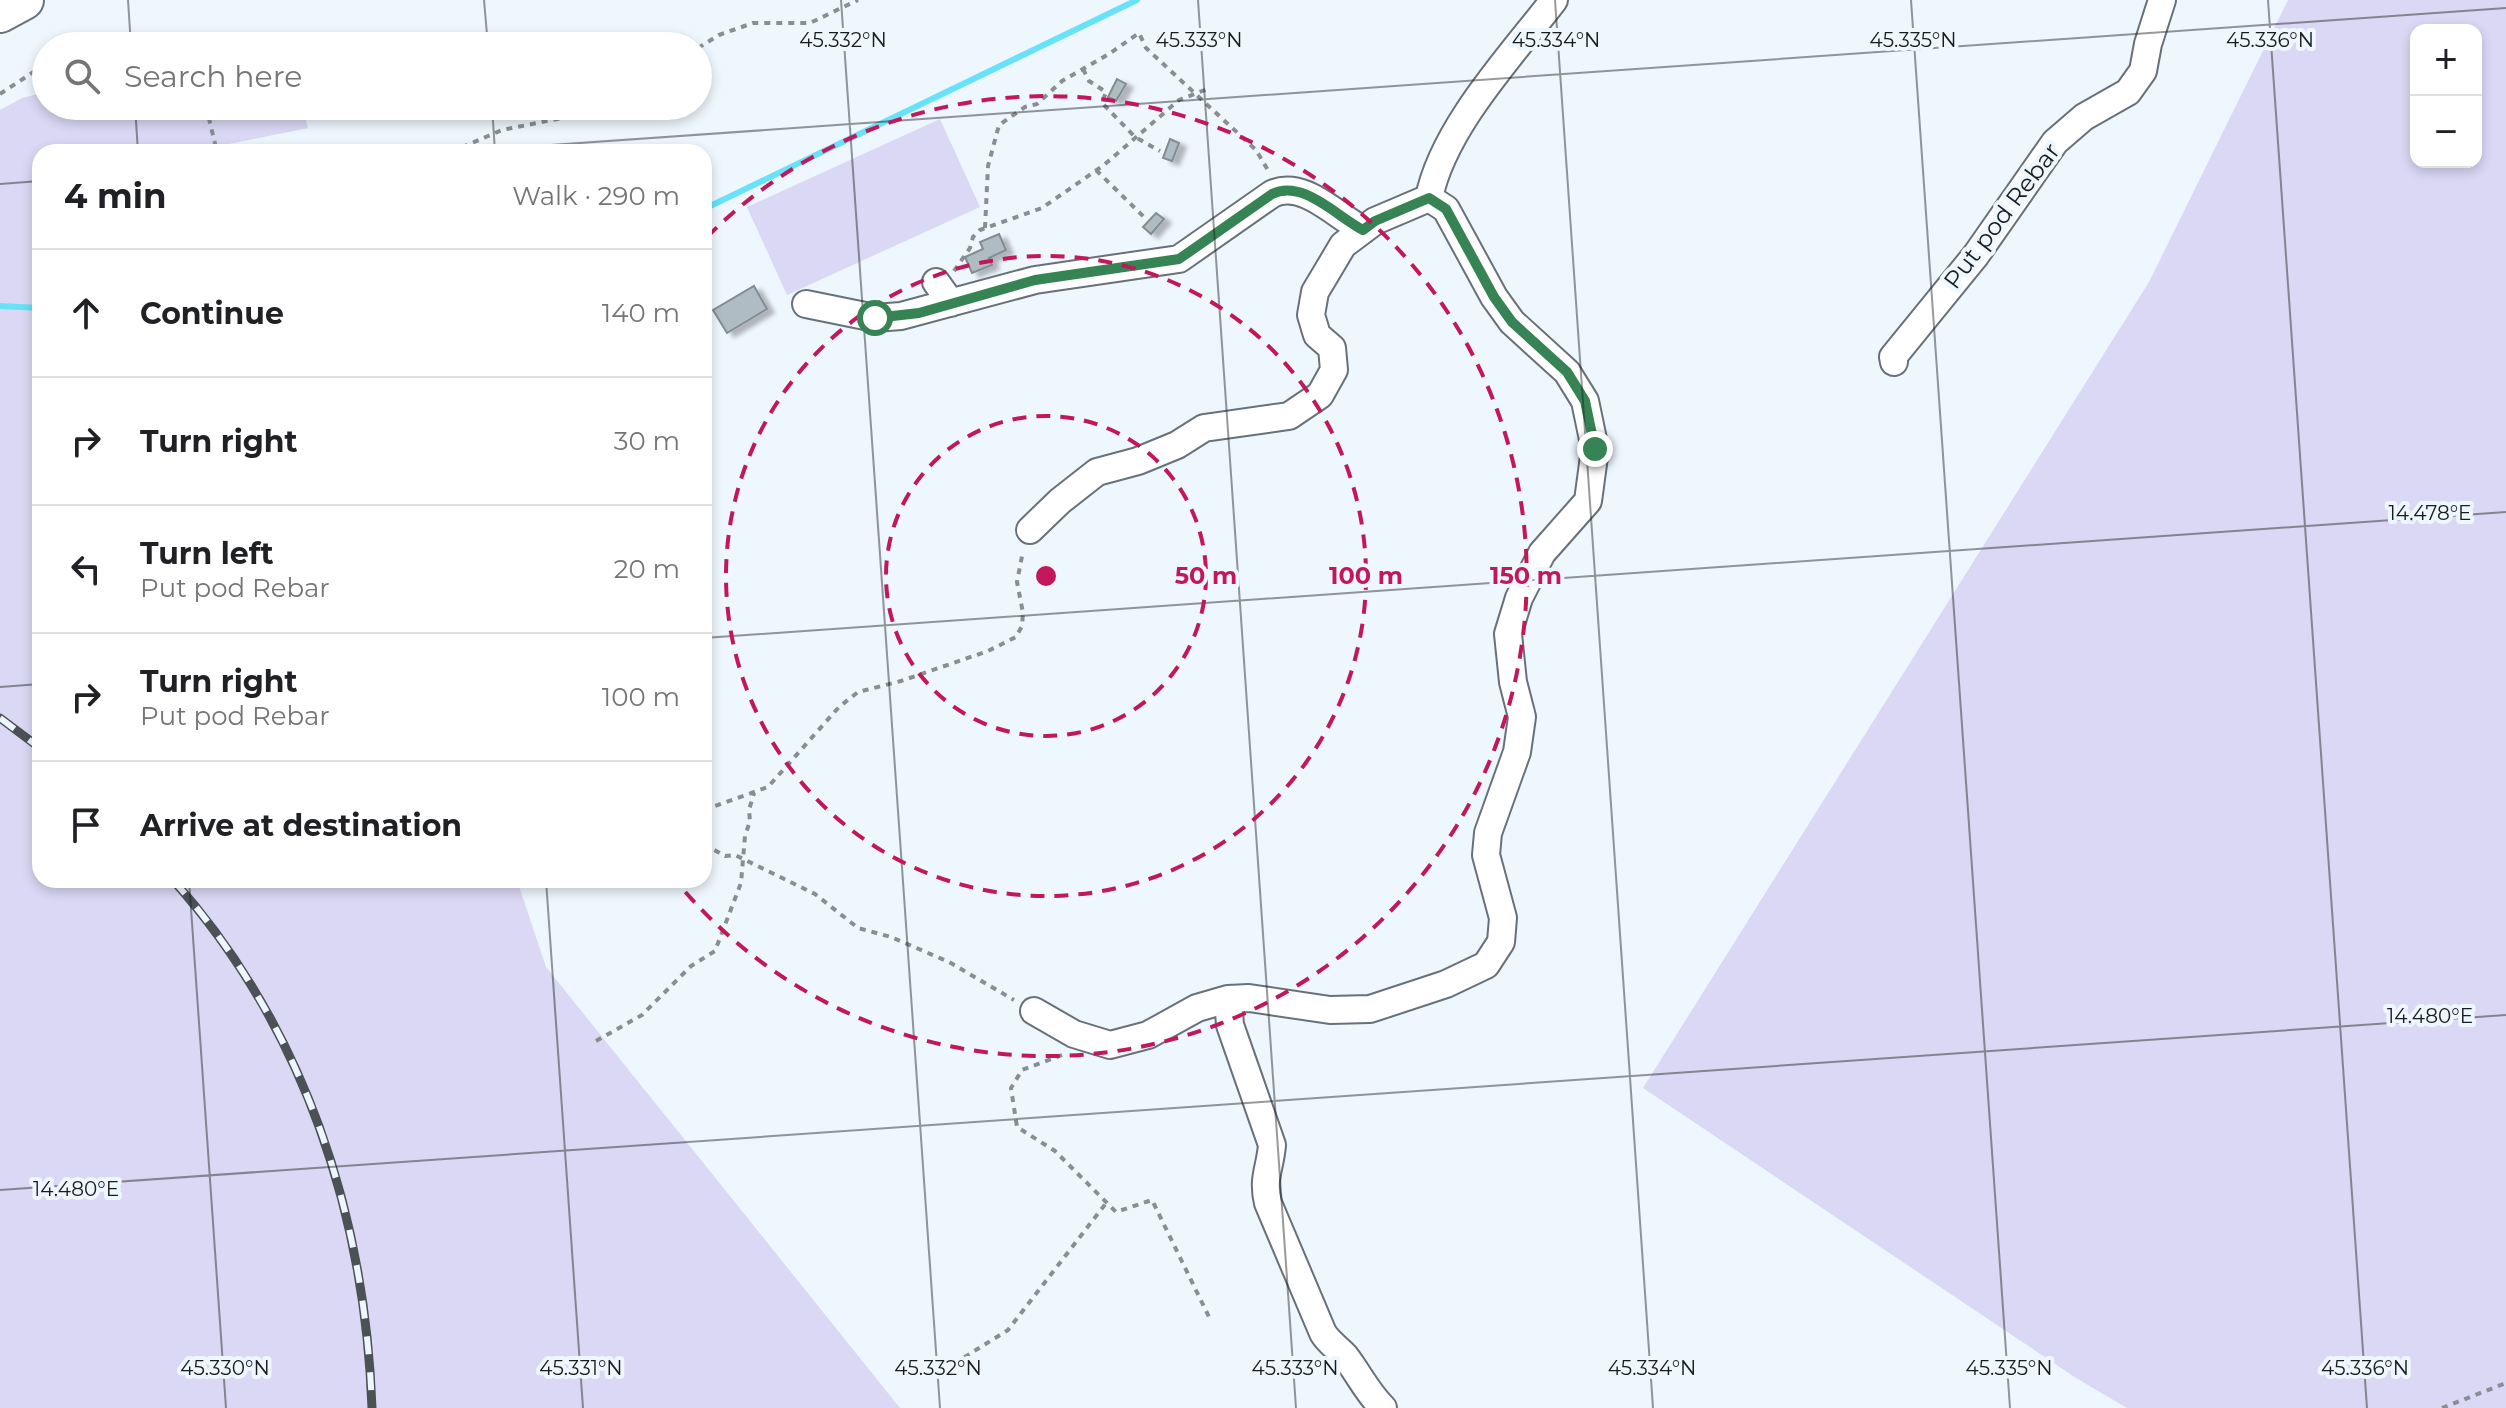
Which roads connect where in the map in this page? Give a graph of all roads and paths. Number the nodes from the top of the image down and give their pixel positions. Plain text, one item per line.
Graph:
1 (24, 0) edge
2 (858, 0) edge
3 (1554, 0) edge
4 (2162, 0) edge
5 (0, 13) edge
6 (712, 39) edge
7 (1082, 68) junction
8 (32, 73) edge
9 (1210, 88) dead end
10 (0, 94) edge
11 (1195, 94) junction
12 (209, 120) edge
13 (552, 120) edge
14 (1135, 137) junction
15 (215, 144) edge
16 (470, 144) edge
17 (1160, 151) dead end
18 (1096, 170) junction
19 (1277, 191) junction
20 (1429, 198) junction
21 (1146, 219) dead end
22 (985, 228) junction
23 (1363, 230) junction
24 (943, 291) junction
25 (806, 304) dead end
26 (1894, 362) dead end
27 (1030, 530) joint
28 (754, 793) junction
29 (712, 807) edge
30 (712, 849) edge
31 (743, 859) junction
32 (1228, 999) junction
33 (1034, 1011) joint
34 (596, 1041) dead end
35 (1098, 1041) junction
36 (1107, 1202) junction
37 (1210, 1319) dead end
38 (944, 1370) dead end
39 (2506, 1383) edge
40 (1383, 1408) edge
41 (2442, 1408) edge

1 - 5 highway
2 - 6 path
3 - 20 street
4 - 26 street, Put pod Rebar
7 - 11 path
7 - 14 path
7 - 22 path
8 - 10 path
9 - 11 path
11 - 14 path
11 - 19 path
12 - 15 path
13 - 16 path
14 - 17 path
14 - 18 path
18 - 21 path
18 - 22 path
19 - 23 street
19 - 24 street
20 - 23 street
20 - 32 street
22 - 24 path
23 - 27 street
24 - 25 street
27 - 28 path
28 - 29 path
28 - 31 path
30 - 31 path
31 - 33 path
31 - 34 path
32 - 35 street
32 - 40 street
33 - 35 street
35 - 36 path
36 - 37 path
36 - 38 path
39 - 41 path

